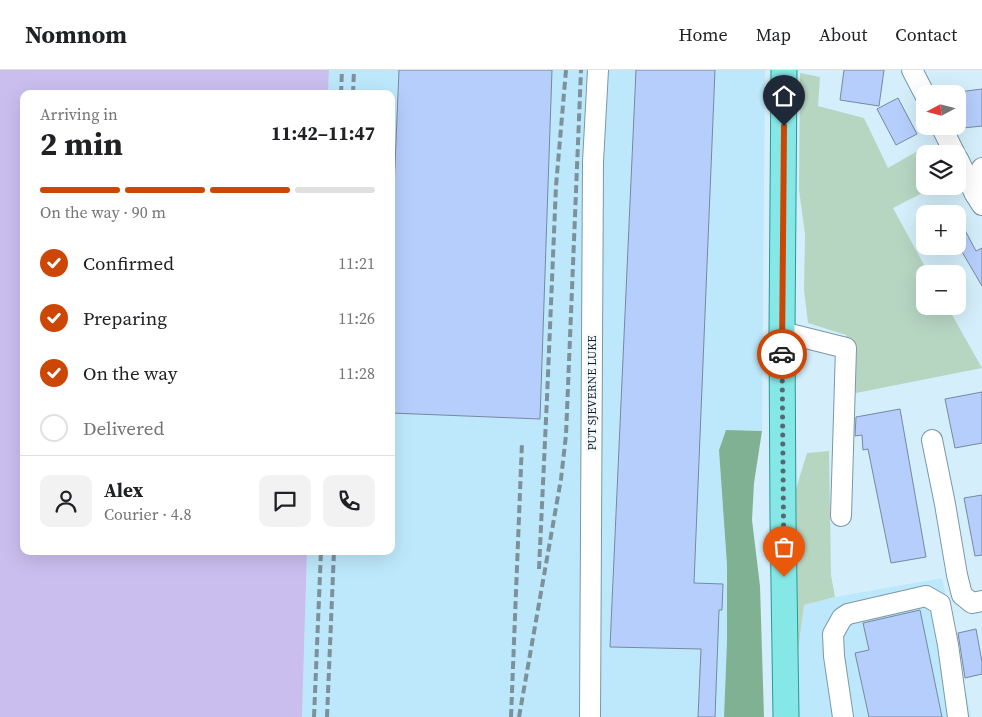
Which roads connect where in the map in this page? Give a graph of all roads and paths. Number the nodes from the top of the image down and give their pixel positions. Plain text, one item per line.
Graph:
1 (598, 70) edge
2 (784, 70) edge
3 (912, 70) edge
4 (920, 85) edge
5 (982, 168) edge
6 (966, 175) edge
7 (979, 200) edge
8 (782, 332) junction
9 (932, 440) dead end
10 (841, 516) dead end
11 (982, 601) edge
12 (590, 717) edge
13 (786, 717) edge
14 (843, 717) edge
15 (958, 717) edge

1 - 12 street, PUT SJEVERNE LUKE
2 - 8 main road
3 - 4 street
5 - 7 street
6 - 7 street
8 - 10 street
8 - 13 main road
9 - 11 street
14 - 15 street

